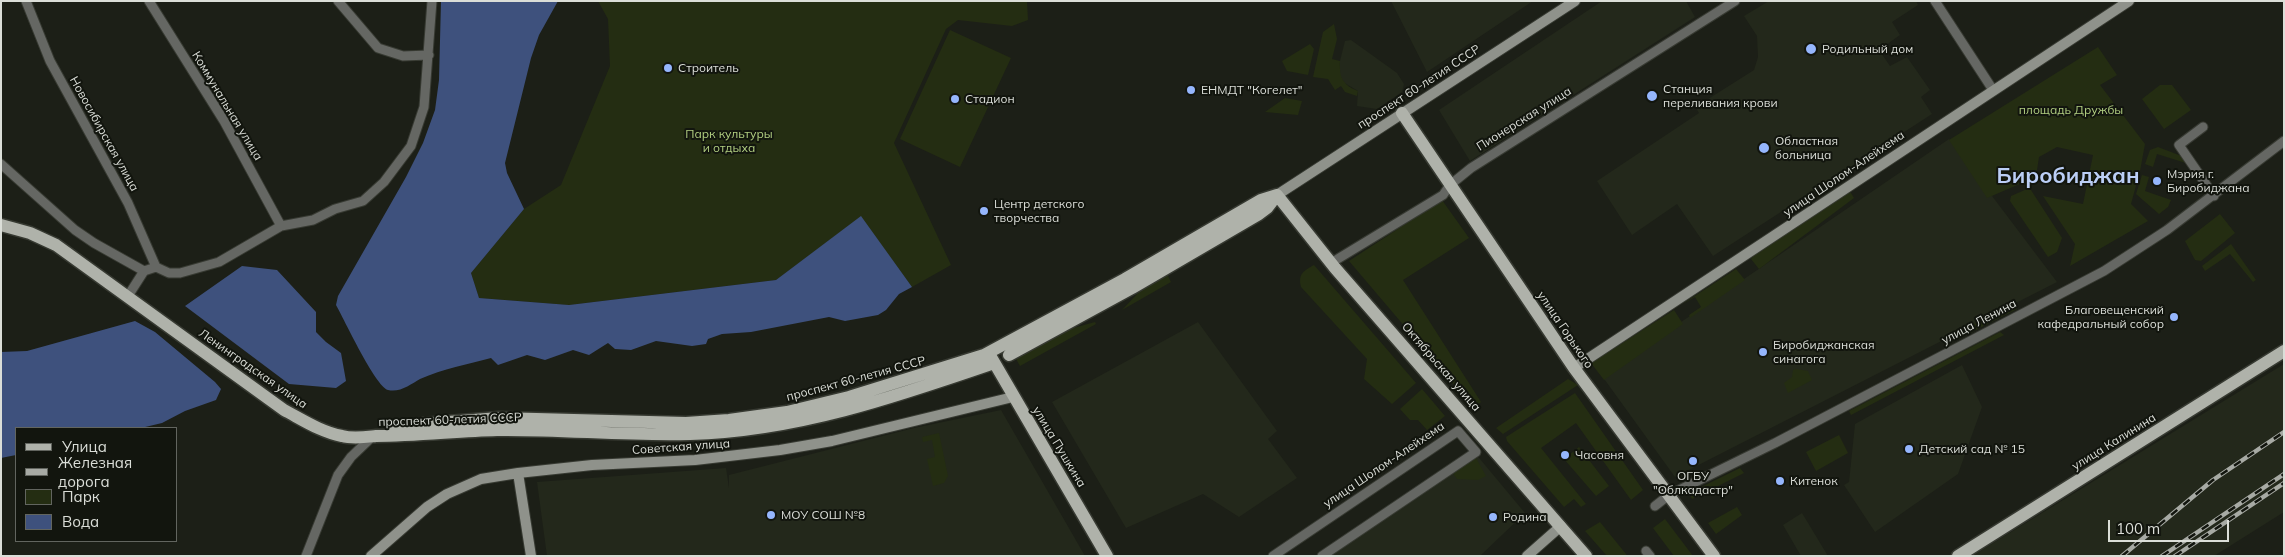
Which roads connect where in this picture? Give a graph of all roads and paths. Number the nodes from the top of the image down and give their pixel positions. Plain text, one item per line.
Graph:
1 (26, 1) edge
2 (149, 1) edge
3 (338, 1) edge
4 (432, 1) edge
5 (1575, 1) edge
6 (1735, 1) edge
7 (1935, 1) edge
8 (2129, 1) edge
9 (429, 55) junction
10 (1993, 90) junction
11 (1402, 114) junction
12 (2202, 127) dead end
13 (2284, 142) edge
14 (1, 164) edge
15 (1450, 185) junction
16 (1277, 195) junction
17 (2214, 196) junction
18 (1, 225) edge
19 (281, 226) junction
20 (1331, 263) junction
21 (156, 267) junction
22 (144, 271) junction
23 (128, 296) junction
24 (2284, 351) edge
25 (1009, 355) joint
26 (991, 358) junction
27 (1574, 368) junction
28 (1013, 397) junction
29 (373, 436) junction
30 (518, 473) junction
31 (1669, 495) junction
32 (1655, 506) dead end
33 (1561, 526) junction
34 (306, 556) edge
35 (371, 556) edge
36 (531, 556) edge
37 (1106, 556) edge
38 (1273, 556) edge
39 (1322, 556) edge
40 (1527, 556) edge
41 (1586, 556) edge
42 (1714, 556) edge
43 (1958, 556) edge

1 - 21 street, Новосибирская улица
2 - 19 street, Коммунальная улица
3 - 9 street
4 - 9 street
5 - 11 main road, проспект 60-летия СССР
6 - 15 street, Пионерская улица
7 - 10 street
8 - 10 main road, улица Шолом-Алейхема
9 - 19 street
10 - 27 main road, улица Шолом-Алейхема
11 - 15 main road, улица Горького
11 - 16 main road, проспект 60-летия СССР
12 - 17 street
13 - 17 street, улица Ленина
14 - 22 street
15 - 20 street, Пионерская улица
15 - 27 main road, улица Горького
16 - 20 main road, Октябрьская улица
16 - 25 main road, проспект 60-летия СССР
16 - 26 main road, проспект 60-летия СССР
17 - 31 street, улица Ленина
18 - 23 main road, Ленинградская улица
19 - 21 street
20 - 33 main road, Октябрьская улица
21 - 22 street
22 - 23 street
23 - 29 main road, Ленинградская улица
24 - 43 main road, улица Калинина
25 - 26 main road, проспект 60-летия СССР
26 - 28 main road, улица Пушкина
26 - 29 main road, проспект 60-летия СССР
27 - 31 main road, улица Горького
28 - 30 main road, Советская улица
28 - 37 main road, улица Пушкина
29 - 34 street
30 - 35 main road, Советская улица
30 - 36 main road
31 - 32 street, улица Ленина
31 - 42 main road, улица Горького
33 - 40 main road
33 - 41 main road, Октябрьская улица
38 - 39 street, улица Шолом-Алейхема

